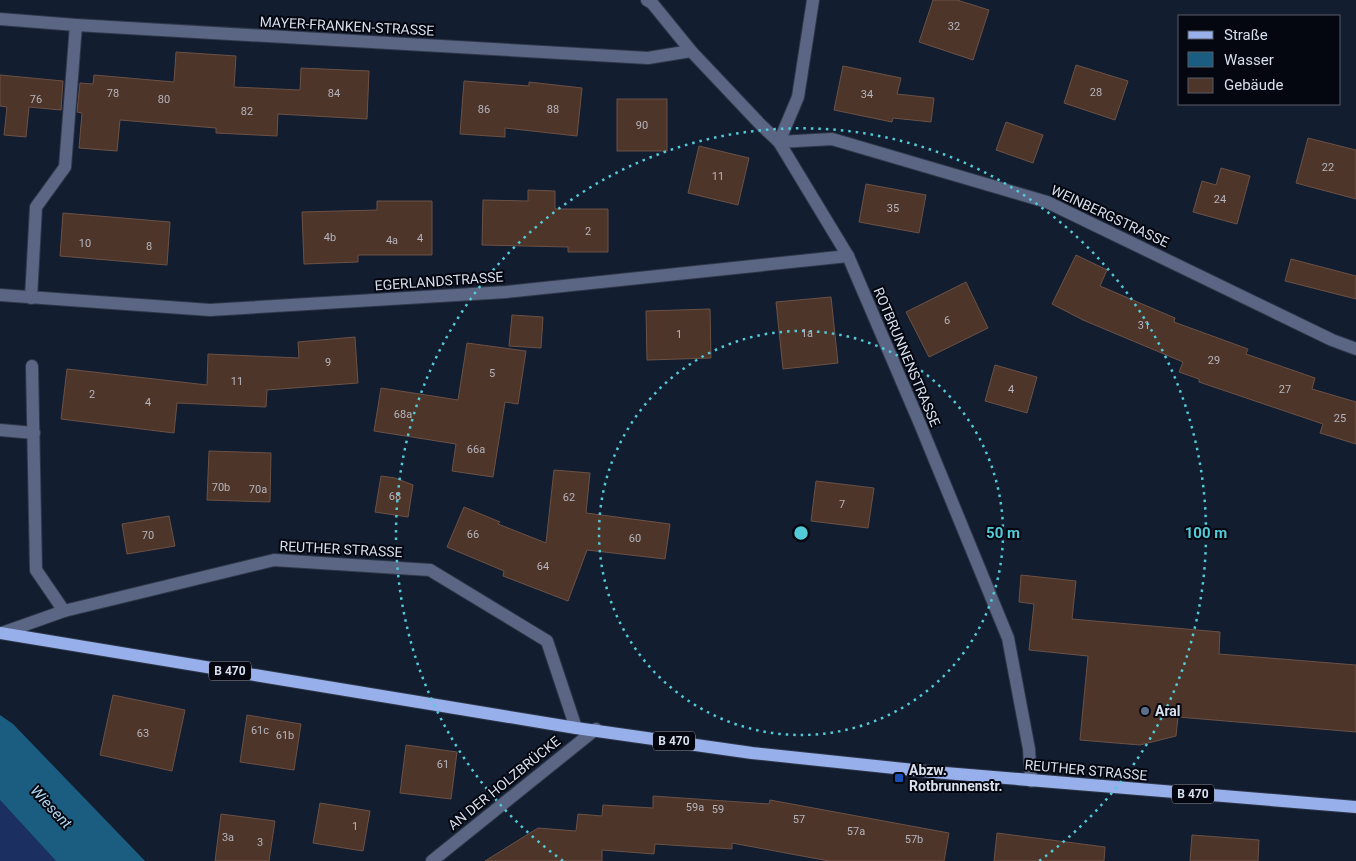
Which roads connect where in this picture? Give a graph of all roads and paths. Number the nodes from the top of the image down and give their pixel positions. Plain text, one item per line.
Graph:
1 (647, 0) edge
2 (813, 0) edge
3 (0, 19) edge
4 (76, 25) junction
5 (691, 51) junction
6 (779, 142) junction
7 (848, 256) junction
8 (0, 295) edge
9 (31, 298) junction
10 (1356, 349) edge
11 (32, 366) dead end
12 (0, 430) edge
13 (34, 433) junction
14 (64, 611) junction
15 (1, 633) edge
16 (576, 728) junction
17 (596, 729) junction
18 (1031, 781) junction
19 (1356, 807) edge
20 (432, 861) edge

1 - 5 street, ROTBRUNNENSTRASSE
2 - 6 street
3 - 4 street, MAYER-FRANKEN-STRASSE
4 - 5 street, MAYER-FRANKEN-STRASSE
4 - 9 street
5 - 6 street, ROTBRUNNENSTRASSE
6 - 7 street, ROTBRUNNENSTRASSE
6 - 10 street, WEINBERGSTRASSE
7 - 9 street, EGERLANDSTRASSE
7 - 18 street, ROTBRUNNENSTRASSE
8 - 9 street, EGERLANDSTRASSE
11 - 13 street
12 - 13 street
13 - 14 street
14 - 15 street, REUTHER STRASSE
14 - 16 street, REUTHER STRASSE
15 - 16 main road, REUTHER STRASSE / B 470
16 - 17 main road, REUTHER STRASSE / B 470
17 - 18 main road, REUTHER STRASSE / B 470
17 - 20 street, AN DER HOLZBRÜCKE
18 - 19 main road, REUTHER STRASSE / B 470

